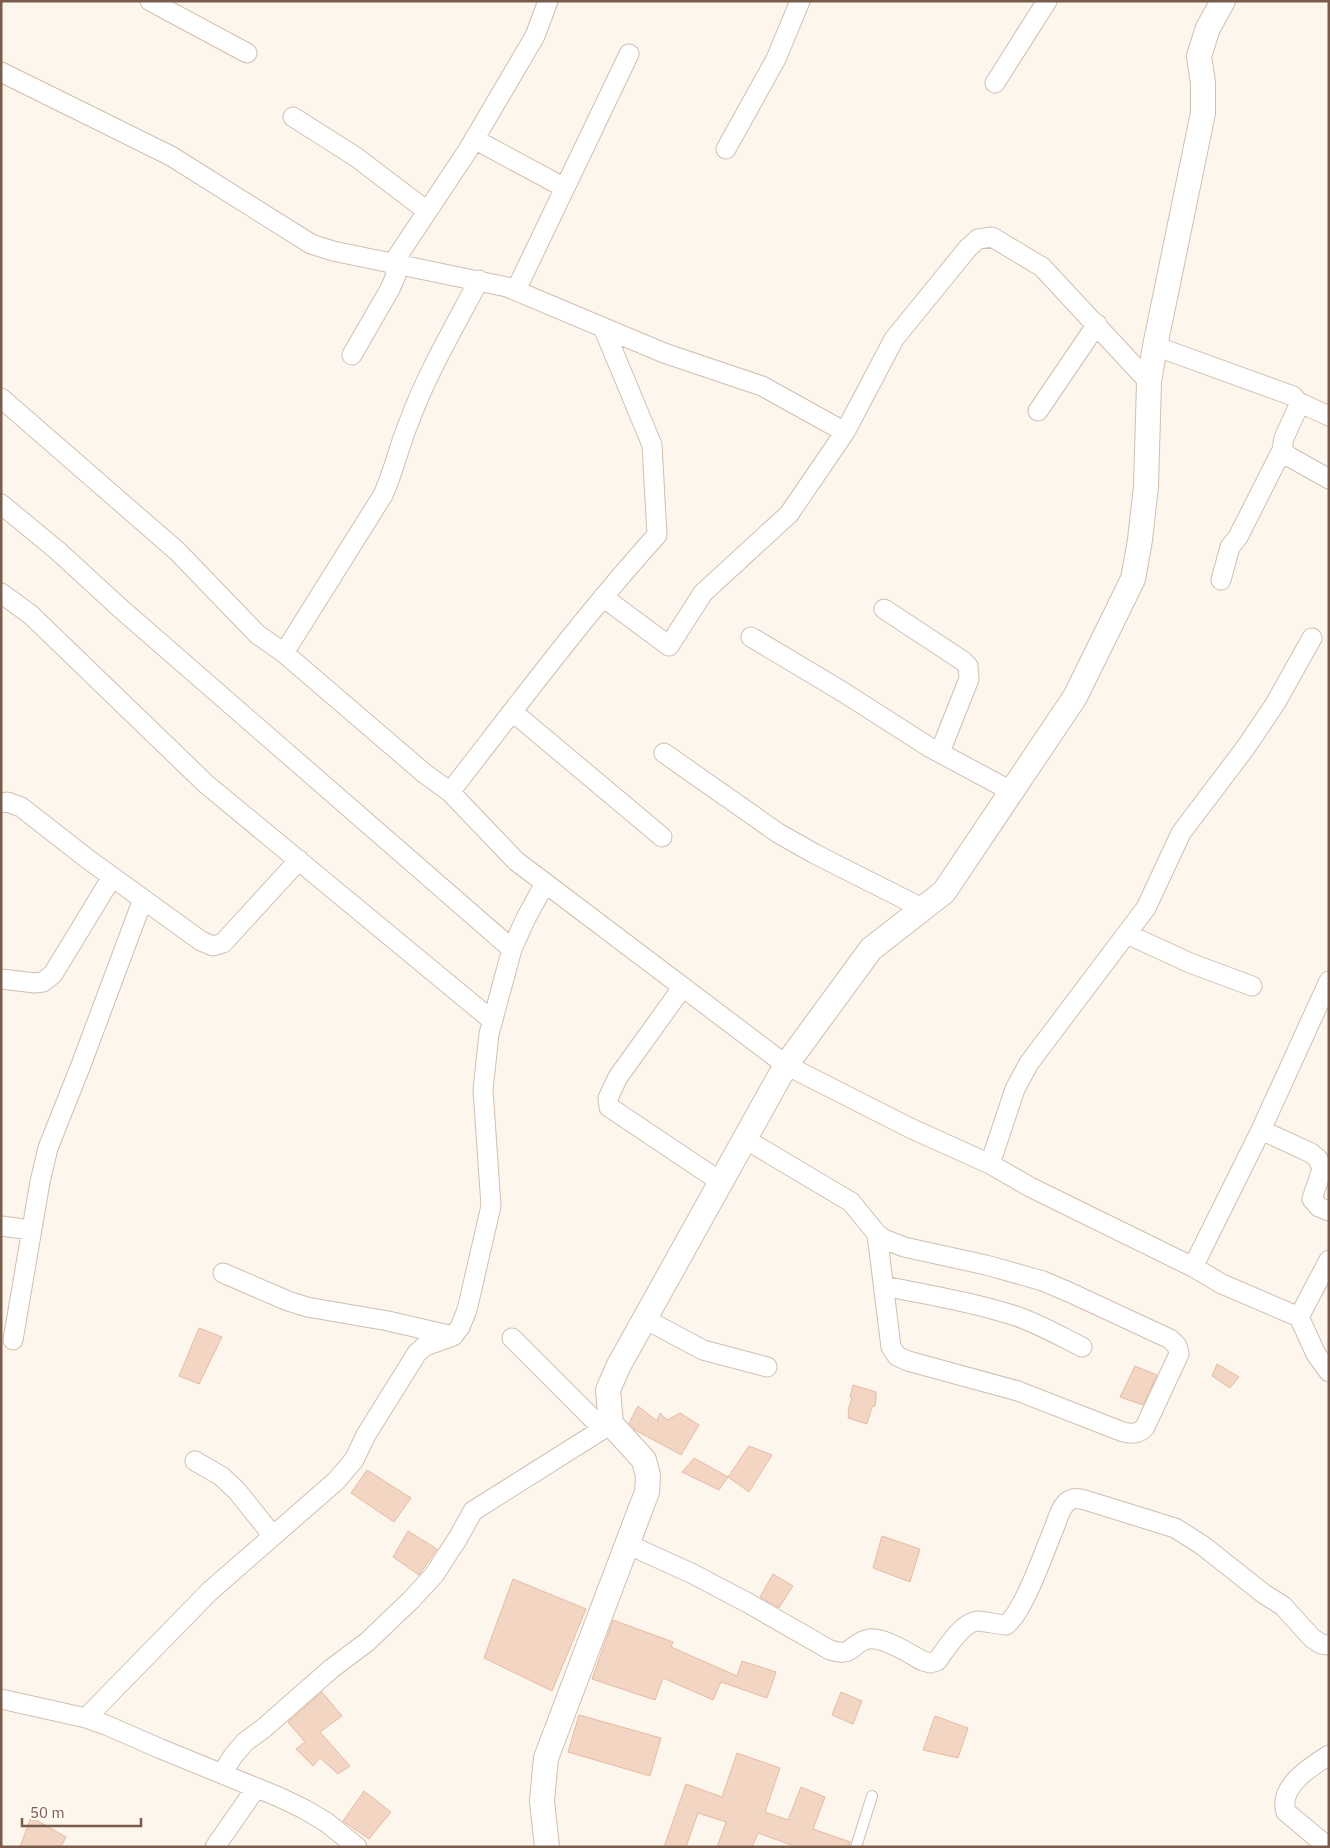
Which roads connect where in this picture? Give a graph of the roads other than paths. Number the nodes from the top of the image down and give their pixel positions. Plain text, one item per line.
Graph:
1 (150, 1) edge
2 (548, 1) edge
3 (800, 1) edge
4 (1047, 1) edge
5 (1223, 1) edge
6 (247, 53) dead end
7 (628, 54) dead end
8 (1, 72) edge
9 (995, 83) dead end
10 (293, 117) dead end
11 (474, 140) junction
12 (726, 149) dead end
13 (565, 188) junction
14 (427, 212) junction
15 (393, 263) junction
16 (479, 280) junction
17 (516, 290) junction
18 (1097, 324) junction
19 (603, 328) junction
20 (1155, 346) junction
21 (352, 355) dead end
22 (1150, 382) junction
23 (1, 398) edge
24 (1298, 402) junction
25 (1038, 411) dead end
26 (1329, 416) edge
27 (845, 432) junction
28 (1282, 450) junction
29 (1329, 479) edge
30 (1, 504) edge
31 (1221, 580) dead end
32 (1, 593) edge
33 (603, 598) junction
34 (884, 609) dead end
35 (751, 638) dead end
36 (1312, 638) dead end
37 (284, 653) junction
38 (513, 712) junction
39 (940, 752) junction
40 (664, 753) dead end
41 (1011, 791) junction
42 (450, 792) junction
43 (1, 803) edge
44 (662, 837) dead end
45 (299, 860) junction
46 (112, 877) junction
47 (545, 883) junction
48 (143, 899) junction
49 (922, 908) junction
50 (1127, 934) junction
51 (512, 950) junction
52 (1, 979) edge
53 (1329, 981) edge
54 (1252, 986) dead end
55 (682, 988) junction
56 (492, 1021) junction
57 (786, 1065) junction
58 (1261, 1130) junction
59 (745, 1139) junction
60 (990, 1164) junction
61 (721, 1182) junction
62 (1329, 1211) edge
63 (1, 1226) edge
64 (31, 1230) junction
65 (877, 1234) junction
66 (1329, 1260) edge
67 (1193, 1267) junction
68 (223, 1273) dead end
69 (884, 1286) junction
70 (1298, 1317) junction
71 (644, 1320) junction
72 (453, 1336) junction
73 (512, 1338) dead end
74 (13, 1340) dead end
75 (1082, 1347) dead end
76 (767, 1367) dead end
77 (1329, 1372) edge
78 (607, 1427) junction
79 (195, 1461) dead end
80 (272, 1536) junction
81 (627, 1544) junction
82 (1329, 1645) edge
83 (1, 1699) edge
84 (86, 1718) junction
85 (1329, 1755) edge
86 (222, 1774) junction
87 (256, 1788) junction
88 (872, 1796) dead end
89 (215, 1847) edge
90 (357, 1847) edge
91 (547, 1847) edge
92 (856, 1847) edge
93 (1328, 1847) edge

1 - 6 street
2 - 11 street
3 - 12 street
4 - 9 street
5 - 20 street
7 - 13 street
8 - 15 street
10 - 14 street
11 - 13 street
11 - 14 street
13 - 17 street
14 - 15 street
15 - 16 street
15 - 21 street
16 - 17 street
16 - 37 street
17 - 19 street
18 - 22 street
18 - 25 street
18 - 27 street
19 - 27 street
19 - 33 street
20 - 22 street
20 - 24 street
22 - 41 street
23 - 37 street
24 - 26 street
24 - 28 street
27 - 33 street
28 - 29 street
28 - 31 street
30 - 51 street
32 - 45 street
33 - 38 street
34 - 39 street
35 - 39 street
36 - 50 street
37 - 42 street
38 - 42 street
38 - 44 street
39 - 41 street
40 - 49 street
41 - 49 street
42 - 47 street
43 - 46 street
45 - 48 street
45 - 56 street
46 - 48 street
46 - 52 street
47 - 51 street
47 - 55 street
48 - 64 street
49 - 57 street
50 - 54 street
50 - 60 street
51 - 56 street
53 - 58 street
55 - 57 street
55 - 61 street
56 - 72 street
57 - 59 street
57 - 60 street
58 - 62 street
58 - 67 street
59 - 61 street
59 - 65 street
60 - 67 street
61 - 71 street
63 - 64 street
64 - 74 street
65 - 69 street
65 - 69 street
66 - 70 street
67 - 70 street
68 - 72 street
69 - 75 street
70 - 77 street
71 - 76 street
71 - 78 street
72 - 80 street
73 - 78 street
78 - 81 street
78 - 86 street
79 - 80 street
80 - 84 street
81 - 82 street
81 - 91 street
83 - 84 street
84 - 86 street
85 - 93 street
86 - 87 street
87 - 89 street
87 - 90 street
88 - 92 lane

